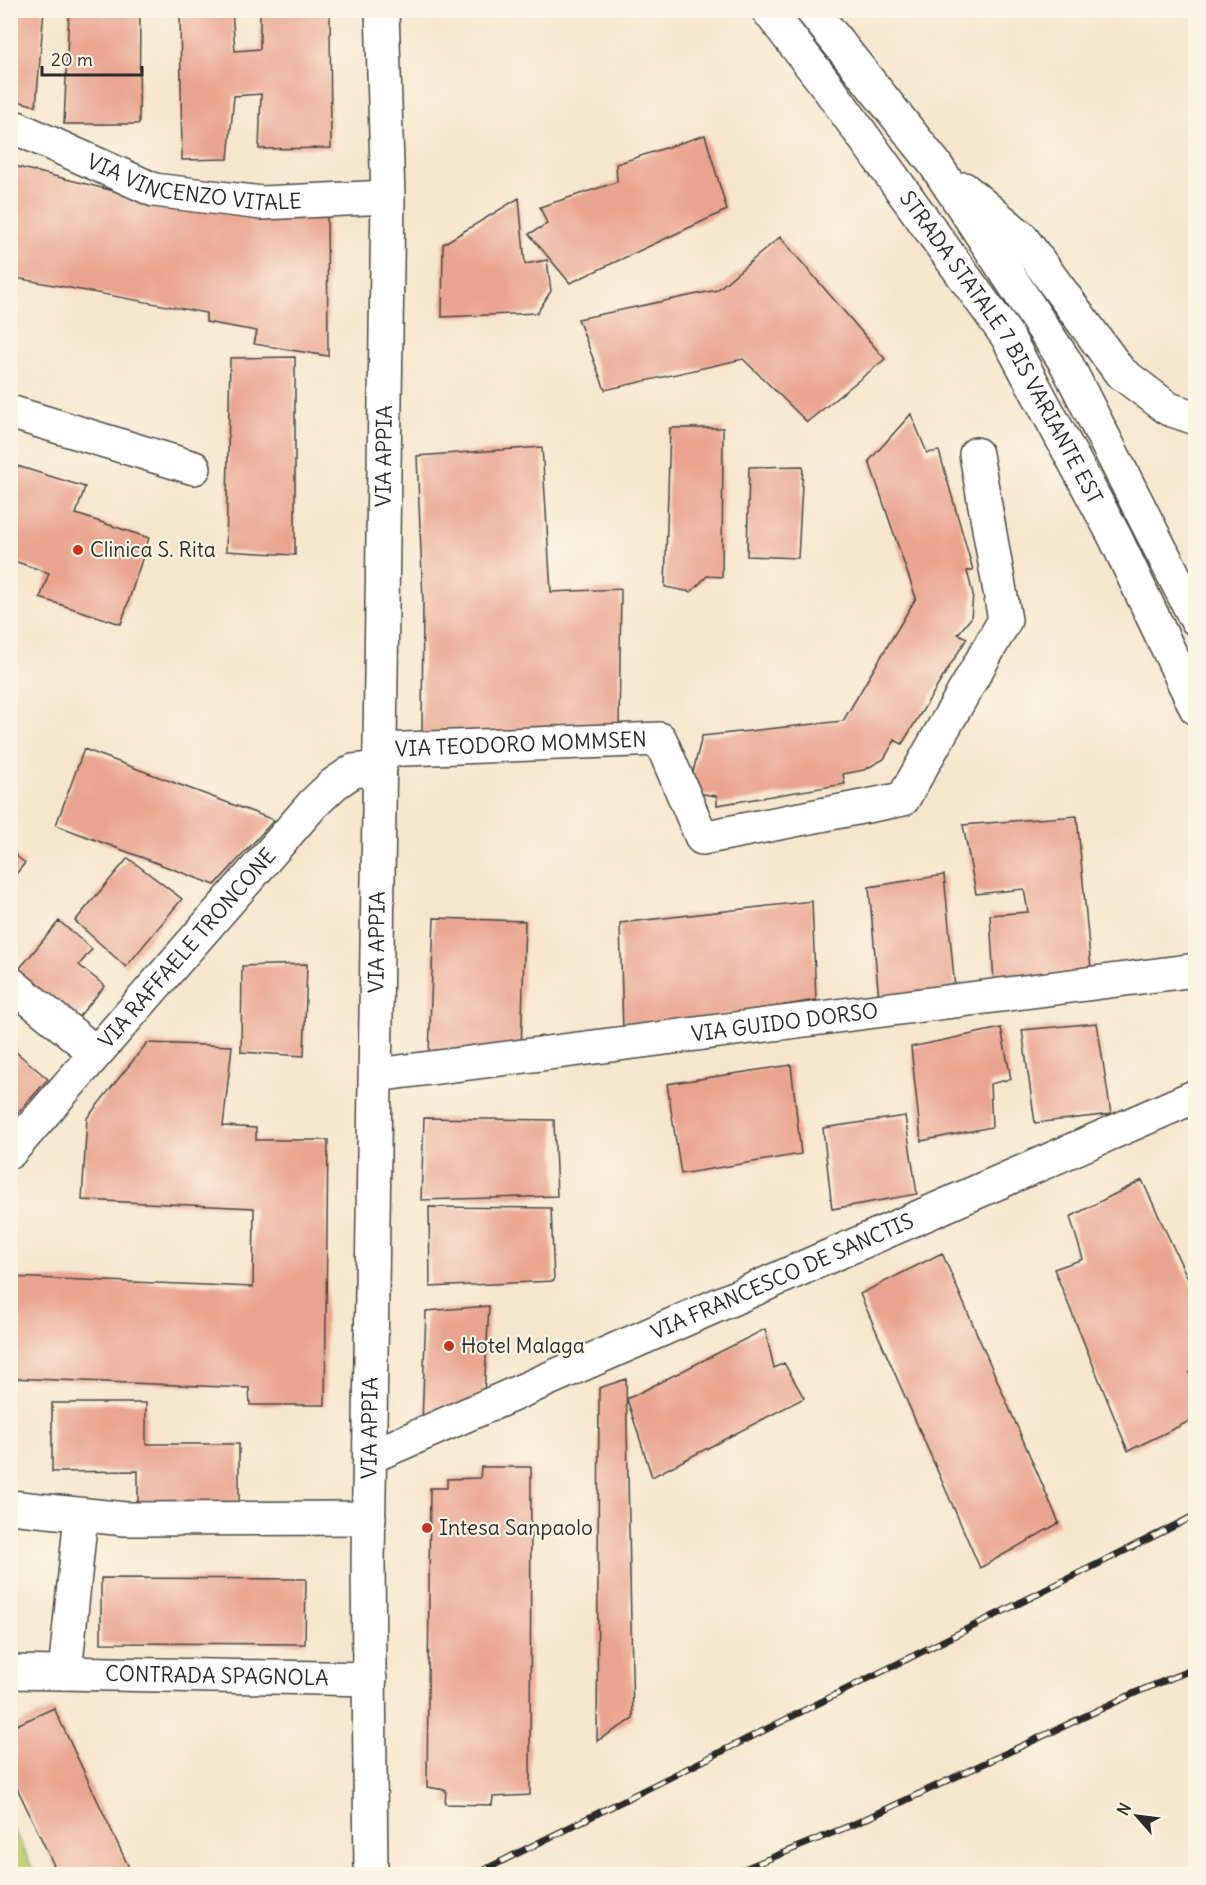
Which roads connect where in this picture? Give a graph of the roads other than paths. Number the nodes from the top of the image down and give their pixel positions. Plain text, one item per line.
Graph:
1 (382, 10) edge
2 (768, 10) edge
3 (813, 10) edge
4 (10, 125) edge
5 (935, 164) junction
6 (388, 197) junction
7 (10, 412) edge
8 (1196, 418) edge
9 (976, 454) dead end
10 (195, 468) dead end
11 (1196, 619) edge
12 (1196, 708) edge
13 (380, 759) junction
14 (1196, 970) edge
15 (10, 983) edge
16 (96, 1053) junction
17 (375, 1075) junction
18 (1196, 1096) edge
19 (10, 1152) edge
20 (370, 1457) junction
21 (10, 1507) edge
22 (81, 1515) junction
23 (369, 1518) junction
24 (10, 1672) edge
25 (65, 1673) junction
26 (370, 1679) junction
27 (371, 1875) edge

1 - 6 main road, VIA APPIA
2 - 12 main road, STRADA STATALE 7 BIS VARIANTE EST
3 - 5 main road, STRADA STATALE 7 BIS VARIANTE EST
4 - 6 main road, VIA VINCENZO VITALE
5 - 8 main road
5 - 11 main road, STRADA STATALE 7 BIS VARIANTE EST
6 - 13 main road, VIA APPIA
7 - 10 main road
9 - 13 main road, VIA TEODORO MOMMSEN
13 - 16 main road, VIA RAFFAELE TRONCONE
13 - 17 main road, VIA APPIA
14 - 17 main road, VIA GUIDO DORSO
15 - 16 main road
16 - 19 main road, VIA RAFFAELE TRONCONE
17 - 20 main road, VIA APPIA
18 - 20 main road, VIA FRANCESCO DE SANCTIS
20 - 23 main road, VIA APPIA
21 - 22 main road
22 - 23 main road
22 - 25 main road
23 - 26 main road, VIA APPIA
24 - 25 main road, CONTRADA SPAGNOLA
25 - 26 main road, CONTRADA SPAGNOLA
26 - 27 main road, VIA APPIA

